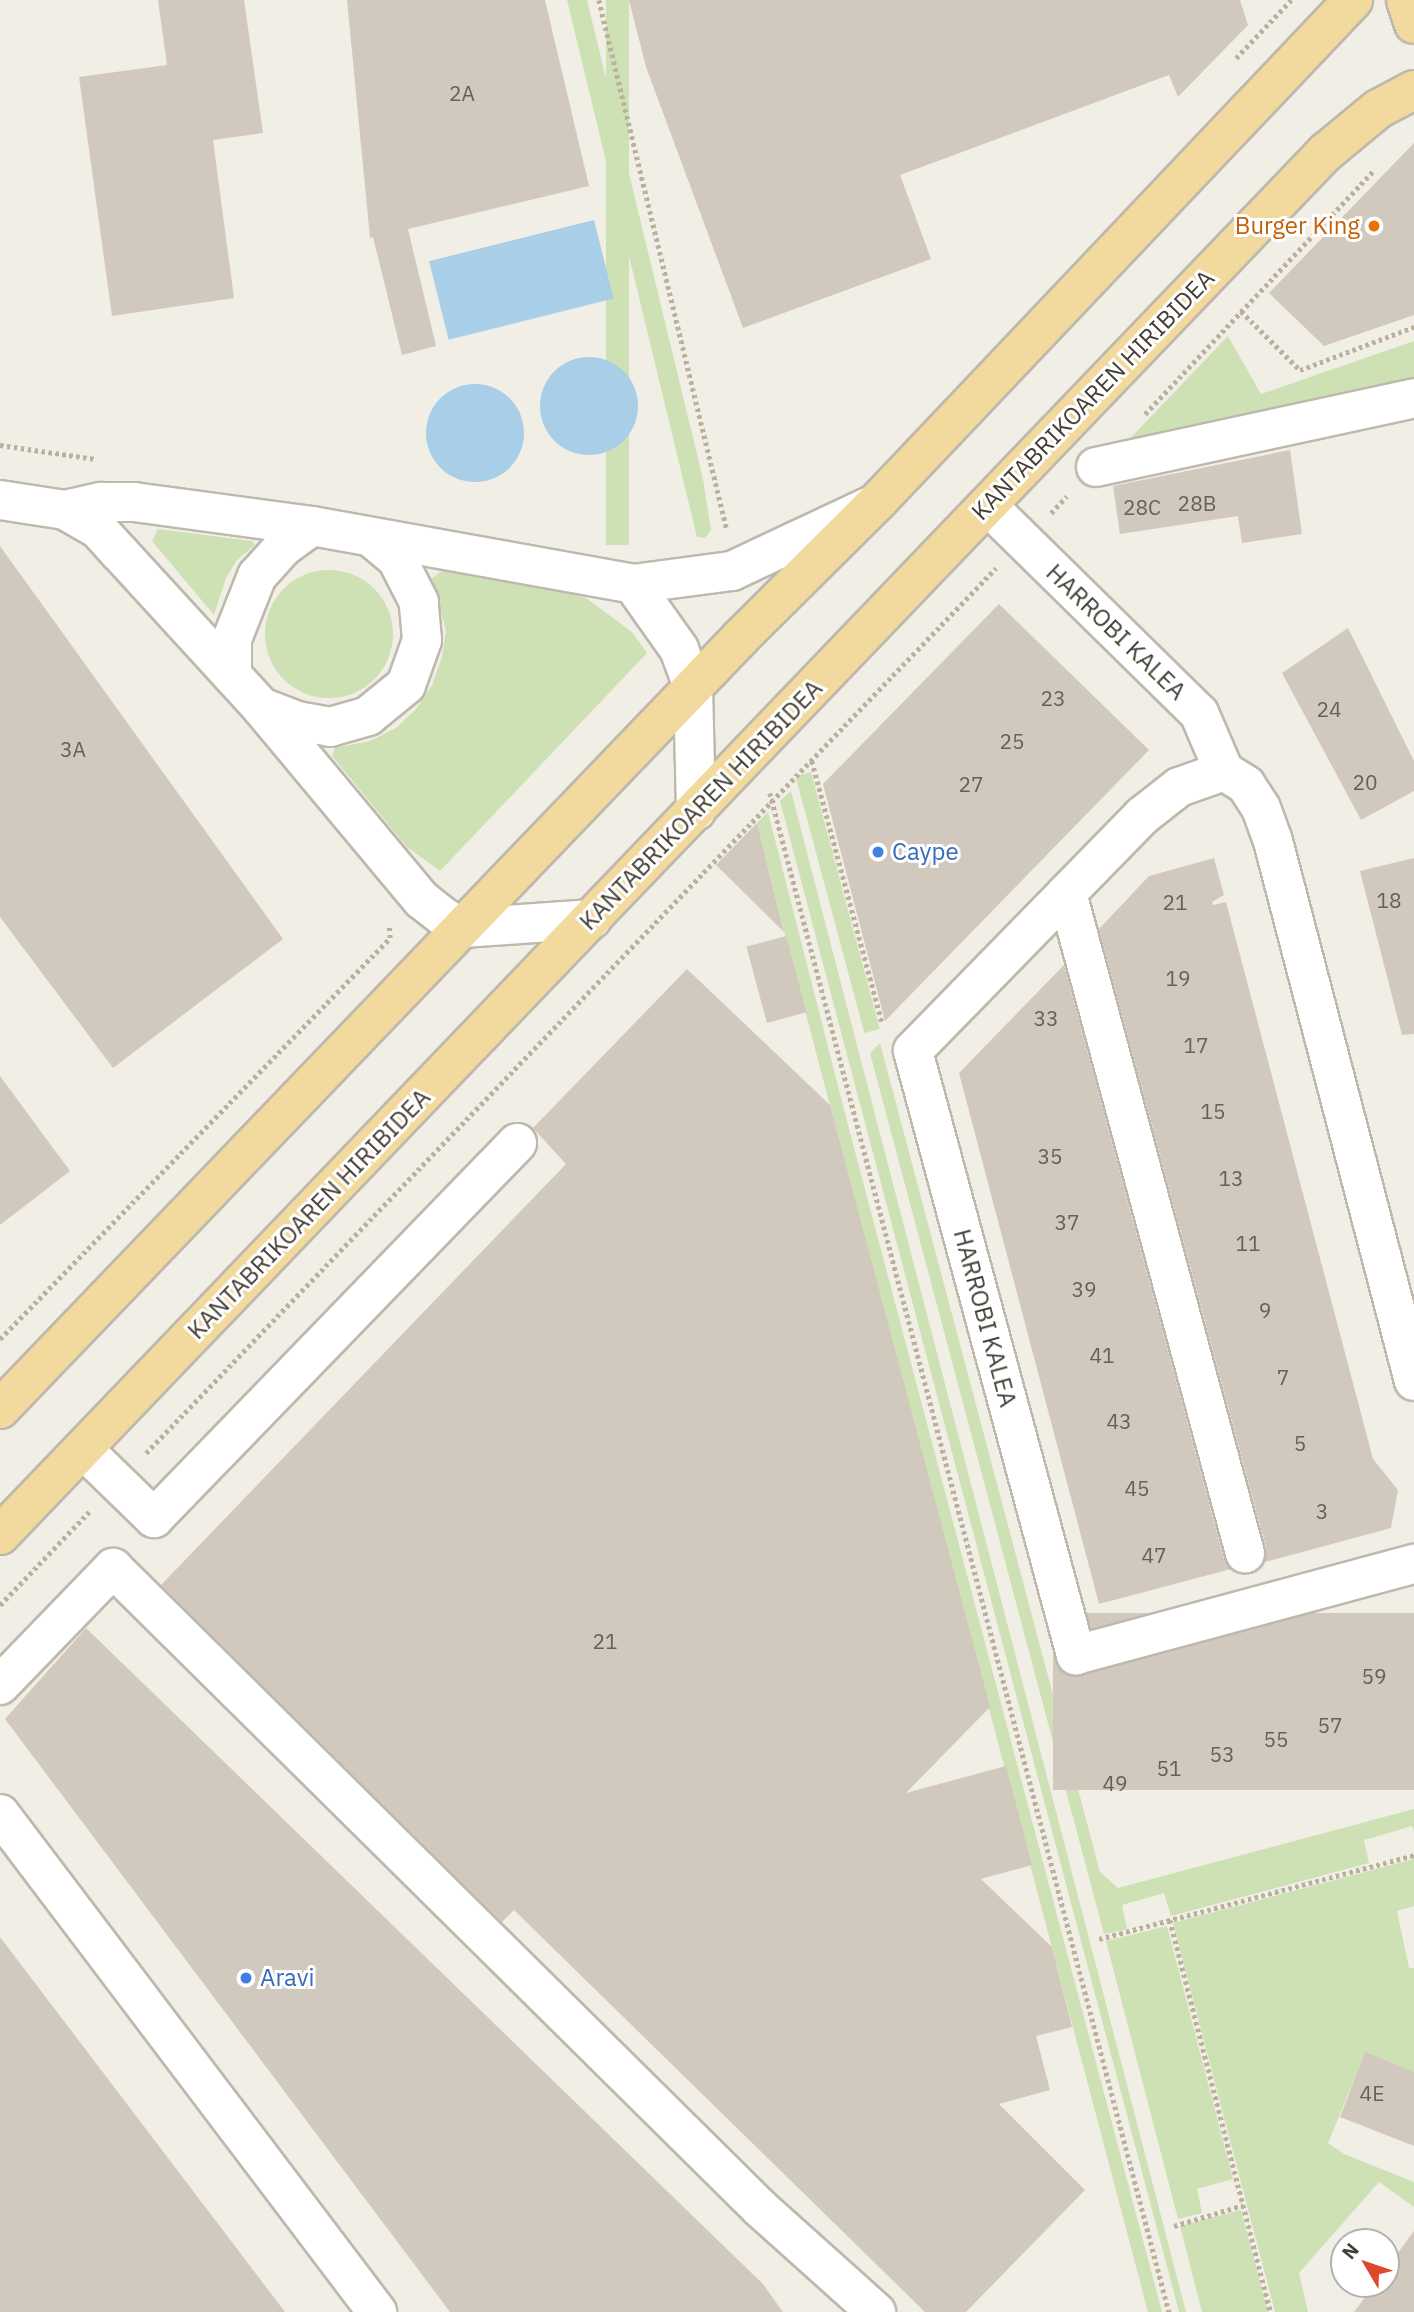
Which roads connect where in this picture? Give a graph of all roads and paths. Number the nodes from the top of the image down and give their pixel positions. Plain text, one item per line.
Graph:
1 (599, 0) edge
2 (1291, 0) edge
3 (1353, 0) edge
4 (1406, 0) edge
5 (1414, 24) edge
6 (1234, 60) dead end
7 (1414, 90) edge
8 (1381, 162) dead end
9 (1241, 311) junction
10 (1414, 327) edge
11 (1414, 398) edge
12 (1141, 418) dead end
13 (0, 445) edge
14 (102, 460) dead end
15 (1096, 467) joint
16 (0, 500) edge
17 (877, 502) junction
18 (988, 506) junction
19 (65, 510) junction
20 (312, 526) junction
21 (371, 537) junction
22 (1022, 541) junction
23 (709, 573) junction
24 (633, 584) junction
25 (232, 675) junction
26 (693, 687) junction
27 (261, 708) junction
28 (756, 744) junction
29 (812, 761) junction
30 (1224, 771) junction
31 (772, 799) junction
32 (696, 811) junction
33 (1067, 892) junction
34 (389, 917) dead end
35 (592, 919) junction
36 (464, 928) junction
37 (884, 1030) dead end
38 (517, 1143) dead end
39 (0, 1339) edge
40 (1414, 1381) edge
41 (0, 1409) edge
42 (83, 1449) junction
43 (118, 1482) junction
44 (0, 1535) edge
45 (1245, 1553) dead end
46 (1414, 1564) edge
47 (0, 1605) edge
48 (0, 1685) edge
49 (0, 1814) edge
50 (1414, 1855) edge
51 (1170, 1920) junction
52 (1099, 1939) dead end
53 (1243, 2205) junction
54 (1174, 2226) dead end
55 (377, 2312) edge
56 (876, 2312) edge
57 (1169, 2312) edge
58 (1271, 2312) edge

1 - 23 path
2 - 6 path
3 - 17 main road
4 - 5 main road
7 - 18 main road, KANTABRIKOAREN HIRIBIDEA
8 - 9 path
9 - 10 path
9 - 12 path
11 - 15 street
13 - 14 path
15 - 22 path
16 - 19 street
17 - 23 street
17 - 26 main road
18 - 22 street, HARROBI KALEA
18 - 28 main road, KANTABRIKOAREN HIRIBIDEA
19 - 20 street
19 - 25 street
20 - 21 street
20 - 25 street
21 - 24 street
21 - 27 street
22 - 29 path
22 - 30 street, HARROBI KALEA
23 - 24 street
24 - 26 street
25 - 27 street
26 - 32 street
26 - 36 main road
27 - 36 street
28 - 31 path
28 - 32 main road, KANTABRIKOAREN HIRIBIDEA
29 - 31 path
29 - 37 path
30 - 33 street, HARROBI KALEA
30 - 40 street, HARROBI KALEA
31 - 43 path
31 - 57 path
32 - 35 main road, KANTABRIKOAREN HIRIBIDEA
33 - 45 street
33 - 46 street, HARROBI KALEA
34 - 39 path
35 - 36 street
35 - 42 main road, KANTABRIKOAREN HIRIBIDEA
36 - 41 main road
38 - 43 street
42 - 43 street
42 - 44 main road, KANTABRIKOAREN HIRIBIDEA
43 - 47 path
48 - 56 street
49 - 55 street
50 - 51 path
51 - 52 path
51 - 53 path
53 - 54 path
53 - 58 path

